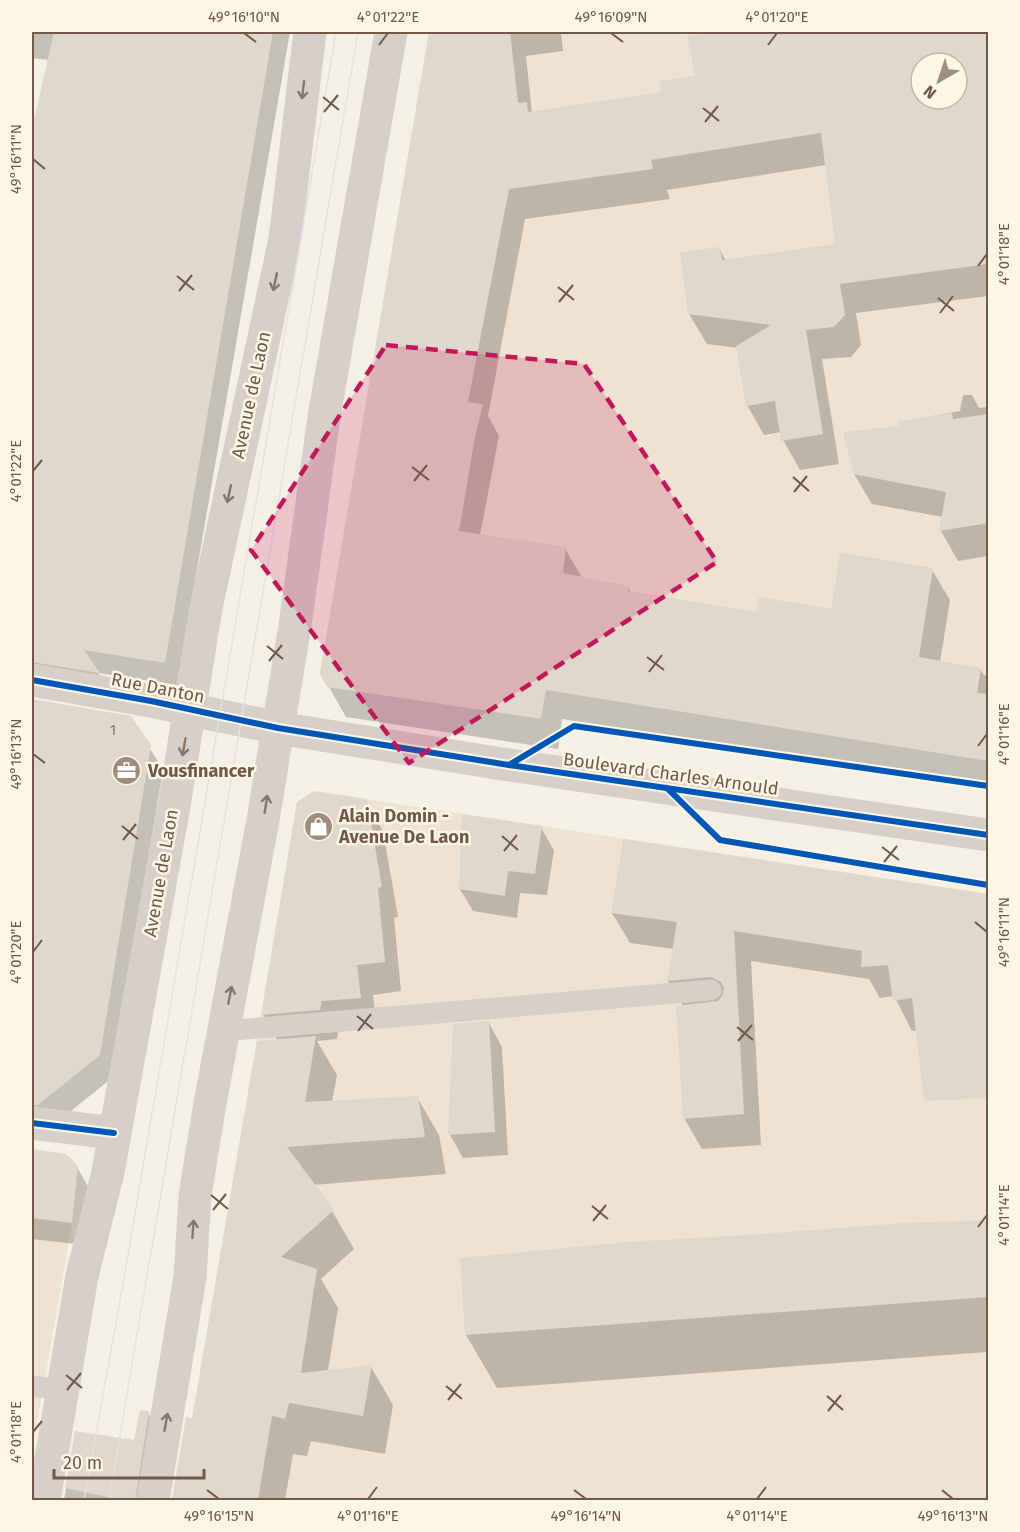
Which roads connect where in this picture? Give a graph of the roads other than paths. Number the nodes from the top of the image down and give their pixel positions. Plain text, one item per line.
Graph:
1 (310, 32) edge
2 (391, 32) edge
3 (32, 680) edge
4 (190, 710) junction
5 (278, 728) junction
6 (988, 835) edge
7 (711, 990) dead end
8 (223, 1031) junction
9 (32, 1123) edge
10 (114, 1133) junction
11 (47, 1388) edge
12 (44, 1500) edge
13 (153, 1500) edge

1 -> 4 main road, Avenue de Laon
2 - 5 main road
3 - 4 main road, Rue Danton
4 - 5 main road, Rue Danton
4 -> 10 main road, Avenue de Laon
5 - 6 main road, Boulevard Charles Arnould
8 -> 5 main road
7 - 8 lane
13 -> 8 main road
9 - 10 main road
10 - 11 main road, Avenue de Laon
11 - 12 main road, Avenue de Laon

